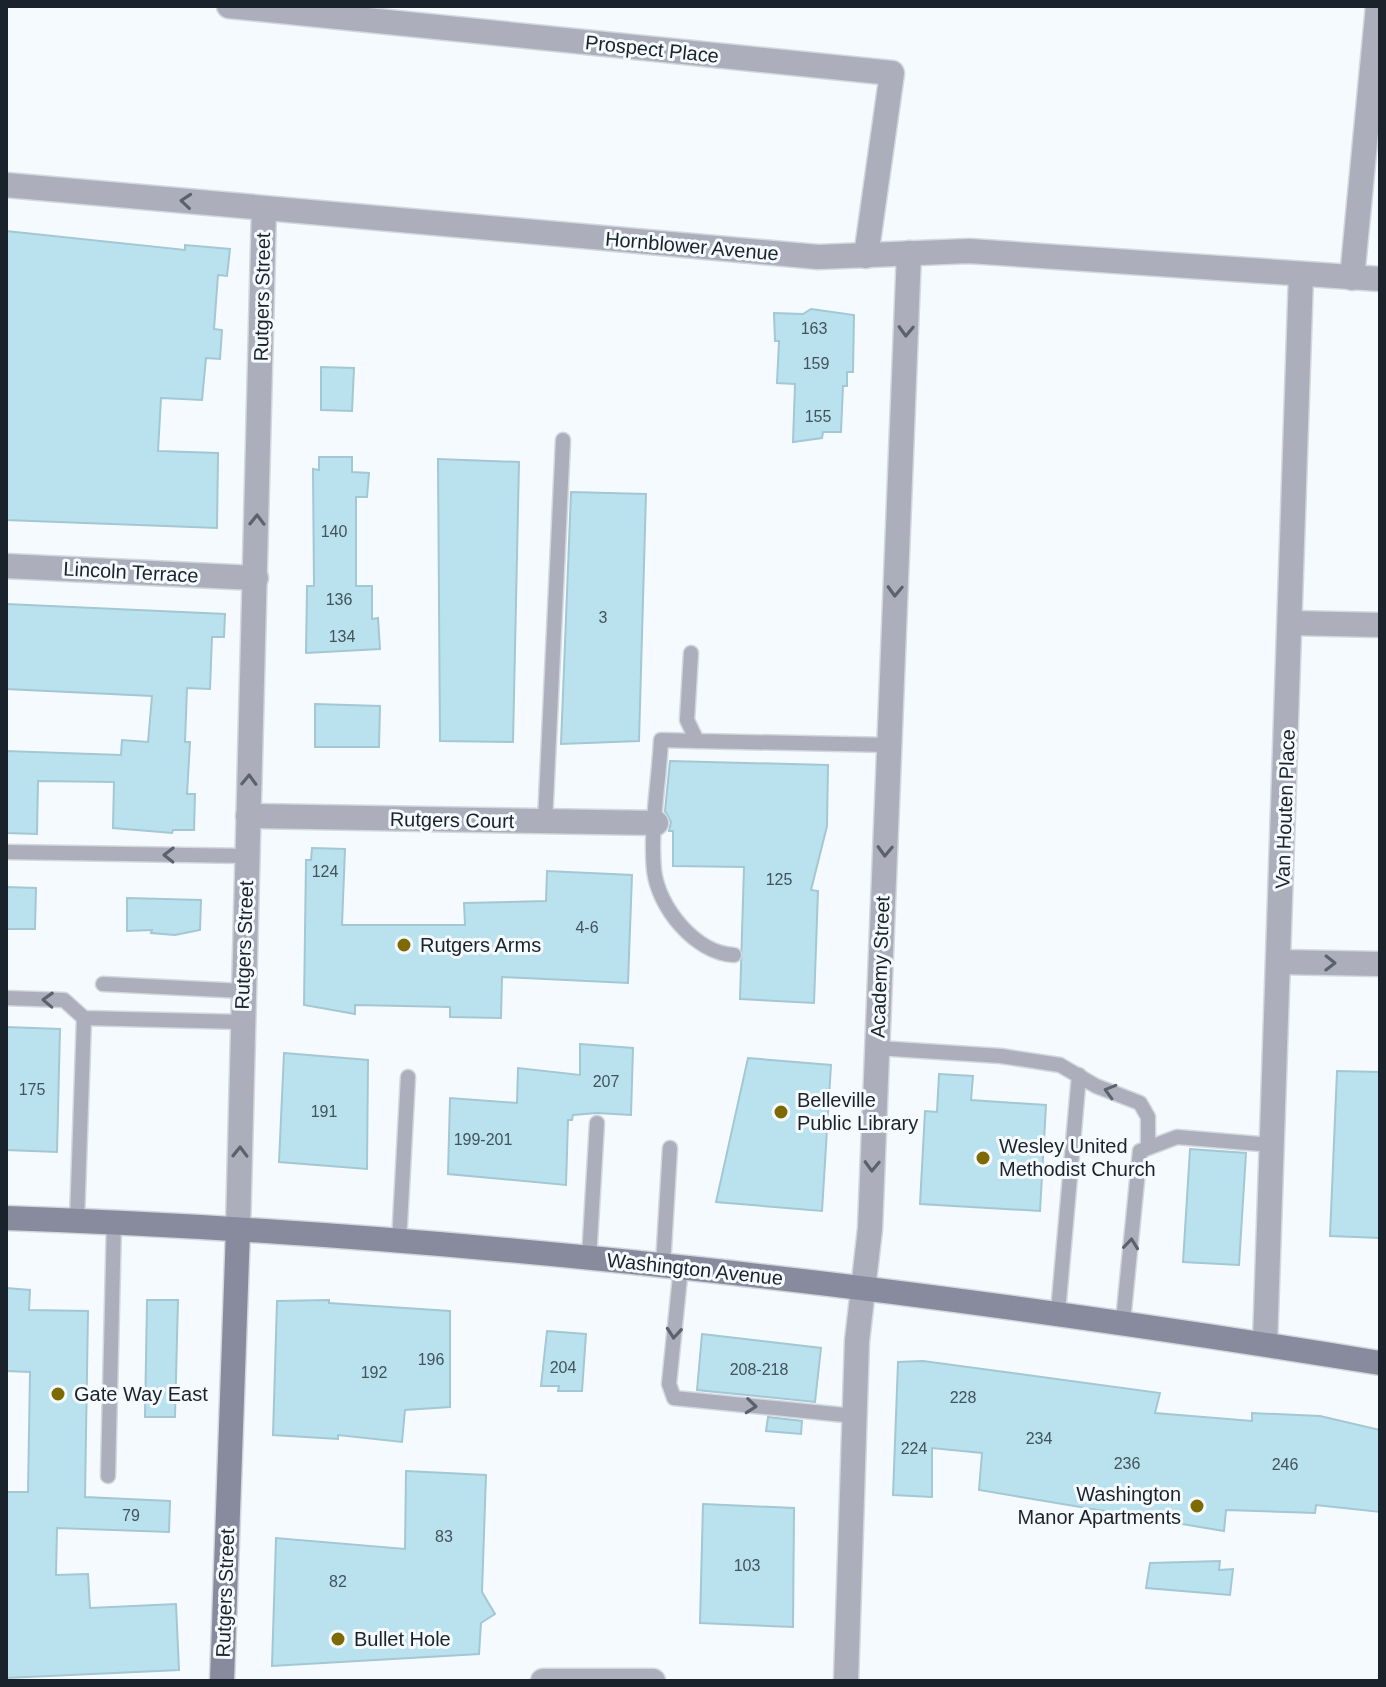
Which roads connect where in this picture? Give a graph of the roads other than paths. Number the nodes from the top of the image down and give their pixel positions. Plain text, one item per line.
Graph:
1 (229, 6) edge
2 (1378, 6) edge
3 (6, 185) edge
4 (264, 209) junction
5 (909, 253) junction
6 (866, 256) junction
7 (1301, 275) junction
8 (1352, 278) junction
9 (1380, 279) edge
10 (563, 440) dead end
11 (6, 566) edge
12 (256, 578) junction
13 (1291, 623) junction
14 (1380, 625) edge
15 (691, 653) dead end
16 (697, 741) junction
17 (889, 745) junction
18 (248, 816) junction
19 (545, 822) junction
20 (656, 823) junction
21 (6, 852) edge
22 (247, 856) junction
23 (734, 955) dead end
24 (1280, 962) junction
25 (1380, 964) edge
26 (103, 984) dead end
27 (243, 991) junction
28 (6, 998) edge
29 (84, 1018) junction
30 (242, 1022) junction
31 (877, 1048) junction
32 (1079, 1075) junction
33 (408, 1077) dead end
34 (597, 1123) dead end
35 (1273, 1145) junction
36 (1148, 1147) junction
37 (670, 1148) dead end
38 (6, 1218) edge
39 (77, 1220) junction
40 (114, 1222) junction
41 (238, 1230) junction
42 (399, 1242) junction
43 (589, 1258) junction
44 (672, 1266) junction
45 (863, 1287) junction
46 (1058, 1312) junction
47 (1123, 1321) junction
48 (1265, 1344) junction
49 (1380, 1363) edge
50 (855, 1416) junction
51 (108, 1476) dead end
52 (222, 1681) edge
53 (543, 1681) edge
54 (653, 1681) edge
55 (846, 1681) edge

1 - 6 street, Prospect Place
2 - 8 street
4 -> 3 street, Hornblower Avenue
4 - 6 street, Hornblower Avenue
12 -> 4 street, Rutgers Street
5 - 6 street, Hornblower Avenue
5 - 7 street, Hornblower Avenue
5 -> 17 street, Academy Street
7 - 8 street, Hornblower Avenue
7 - 13 street, Van Houten Place
8 - 9 street, Hornblower Avenue
10 - 19 lane
11 - 12 street, Lincoln Terrace
18 -> 12 street, Rutgers Street
13 - 14 street
13 - 24 street, Van Houten Place
15 - 16 lane
16 - 17 lane
16 - 20 lane
17 -> 31 street, Academy Street
18 - 19 street, Rutgers Court
18 - 22 street, Rutgers Street
19 - 20 street, Rutgers Court
20 - 23 lane
22 -> 21 lane
22 - 27 street, Rutgers Street
24 -> 25 street
24 - 35 street, Van Houten Place
26 - 27 lane
27 - 30 street, Rutgers Street
29 -> 28 lane
29 - 30 lane
29 - 39 lane
41 -> 30 street, Rutgers Street
31 - 32 lane
31 -> 45 street, Academy Street
36 -> 32 lane
32 - 46 lane
33 - 42 lane
34 - 43 lane
35 - 36 lane
35 - 48 street, Van Houten Place
47 -> 36 lane
37 - 44 lane
38 - 39 main road, Washington Avenue
39 - 40 main road, Washington Avenue
40 - 41 main road, Washington Avenue
40 - 51 lane
41 - 42 main road, Washington Avenue
41 - 52 main road, Rutgers Street
42 - 43 main road, Washington Avenue
43 - 44 main road, Washington Avenue
44 - 45 main road, Washington Avenue
44 -> 50 lane
45 - 46 main road, Washington Avenue
45 - 50 street, Academy Street
46 - 47 main road, Washington Avenue
47 - 48 main road, Washington Avenue
48 - 49 main road, Washington Avenue
50 - 55 street, Academy Street
53 - 54 street

